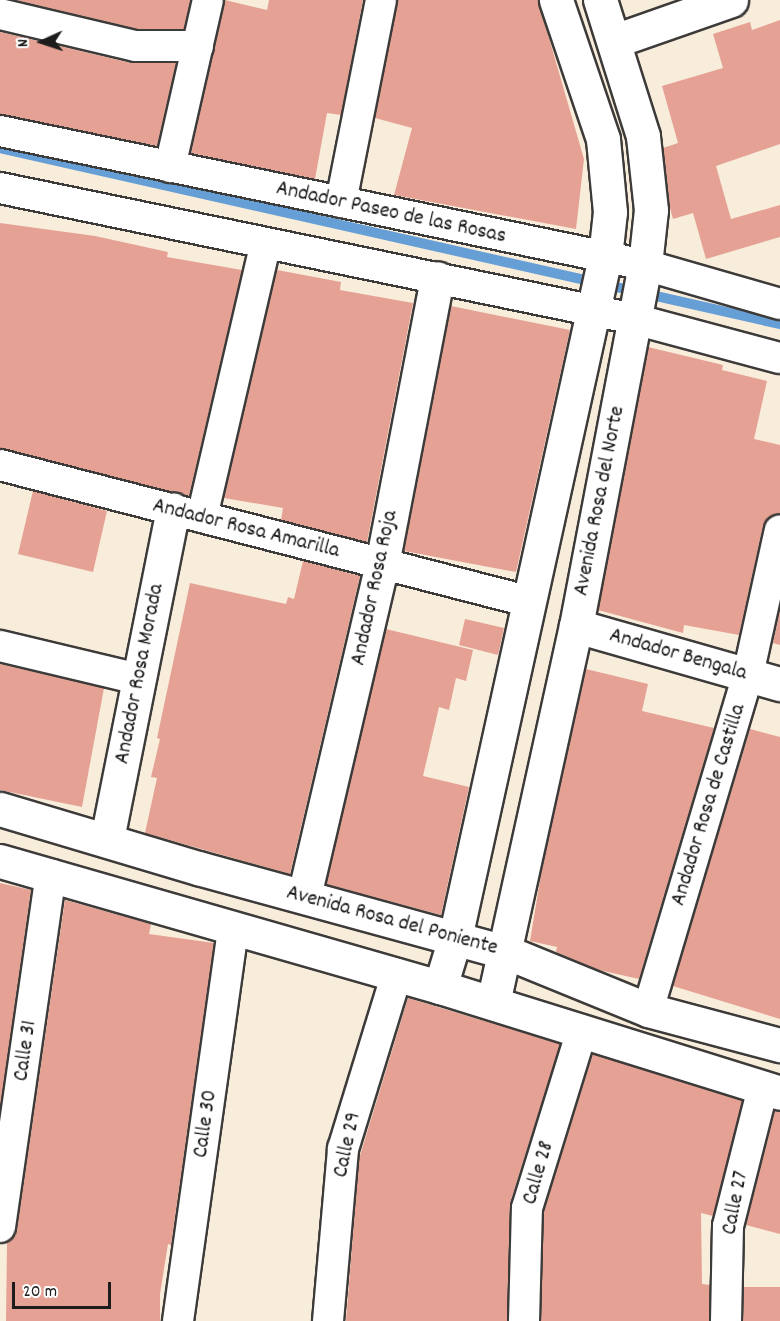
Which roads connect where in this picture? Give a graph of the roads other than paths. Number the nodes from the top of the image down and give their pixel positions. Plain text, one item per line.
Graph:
1 (208, 0) edge
2 (381, 0) edge
3 (556, 0) edge
4 (600, 0) edge
5 (732, 0) edge
6 (0, 14) edge
7 (614, 41) junction
8 (198, 46) junction
9 (0, 131) edge
10 (170, 167) junction
11 (0, 188) edge
12 (341, 202) junction
13 (266, 243) junction
14 (437, 278) junction
15 (600, 283) junction
16 (640, 293) junction
17 (780, 304) edge
18 (780, 358) edge
19 (0, 465) edge
20 (187, 514) junction
21 (780, 530) edge
22 (382, 564) junction
23 (527, 601) junction
24 (576, 627) junction
25 (0, 646) edge
26 (748, 675) junction
27 (139, 680) junction
28 (780, 684) edge
29 (0, 809) edge
30 (107, 839) junction
31 (0, 861) edge
32 (51, 875) junction
33 (304, 896) junction
34 (233, 927) junction
35 (455, 938) junction
36 (506, 952) junction
37 (397, 974) junction
38 (440, 987) junction
39 (493, 1003) junction
40 (648, 1010) junction
41 (582, 1030) junction
42 (780, 1045) edge
43 (772, 1090) edge
44 (0, 1227) edge
45 (178, 1321) edge
46 (328, 1321) edge
47 (524, 1321) edge
48 (726, 1321) edge

1 - 8 street
2 - 12 street
3 - 15 street
4 - 7 street, Avenida Rosa del Norte
5 - 7 street
6 - 8 street
7 - 16 street, Avenida Rosa del Norte
8 - 10 street
9 - 10 street, Andador Paseo de las Rosas
10 - 12 street, Andador Paseo de las Rosas
11 - 13 street, Andador Paseo de las Rosas
12 - 15 street, Andador Paseo de las Rosas
13 - 14 street, Andador Paseo de las Rosas
13 - 20 street, Andador Rosa Morada
14 - 15 street, Andador Paseo de las Rosas
14 - 22 street, Andador Rosa Roja
15 - 16 street, Andador Paseo de las Rosas
15 - 16 street, Andador Paseo de las Rosas
15 - 23 street
16 - 17 street, Andador Paseo de las Rosas
16 - 18 street, Andador Paseo de las Rosas
16 - 24 street, Avenida Rosa del Norte
19 - 20 street, Andador Rosa Amarilla
20 - 22 street, Andador Rosa Amarilla
20 - 27 street, Andador Rosa Morada
21 - 26 street, Andador Rosa de Castilla
22 - 23 street, Andador Rosa Amarilla
22 - 33 street, Andador Rosa Roja
23 - 35 street
24 - 26 street, Andador Bengala
24 - 36 street, Avenida Rosa del Norte
25 - 27 street
26 - 28 street, Andador Bengala
26 - 40 street, Andador Rosa de Castilla
27 - 30 street, Andador Rosa Morada
29 - 30 street, Avenida Rosa del Poniente
30 - 33 street, Avenida Rosa del Poniente
31 - 32 street
32 - 34 street
32 - 44 street, Calle 31
33 - 35 street, Avenida Rosa del Poniente
34 - 37 street
34 - 45 street, Calle 30
35 - 36 street, Avenida Rosa del Poniente
35 - 38 street
36 - 39 street, Avenida Rosa del Norte
36 - 40 street, Avenida Rosa del Poniente
37 - 38 street
37 - 46 street, Calle 29
38 - 39 street
39 - 41 street
40 - 42 street, Avenida Rosa del Poniente
41 - 43 street
41 - 47 street, Calle 28
43 - 48 street, Calle 27

